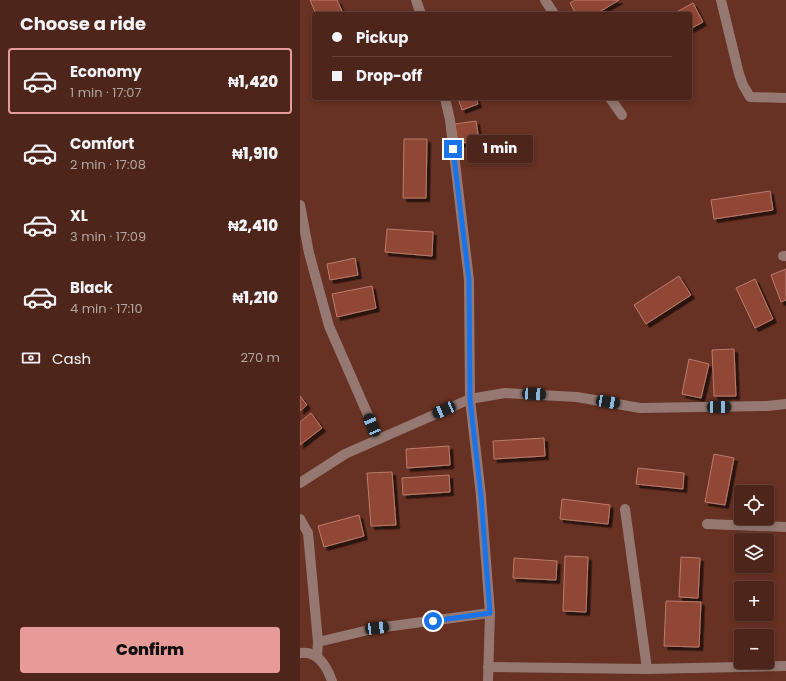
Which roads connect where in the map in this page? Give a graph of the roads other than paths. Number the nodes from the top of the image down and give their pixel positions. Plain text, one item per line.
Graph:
1 (416, 0) edge
2 (545, 0) edge
3 (721, 0) edge
4 (420, 12) edge
5 (553, 12) edge
6 (786, 98) edge
7 (445, 100) edge
8 (611, 100) edge
9 (622, 115) dead end
10 (300, 205) edge
11 (470, 399) junction
12 (786, 404) edge
13 (378, 438) junction
14 (300, 483) edge
15 (625, 509) dead end
16 (300, 519) edge
17 (708, 524) dead end
18 (786, 527) edge
19 (490, 613) junction
20 (318, 642) junction
21 (300, 653) edge
22 (317, 657) junction
23 (786, 666) edge
24 (488, 667) junction
25 (647, 669) junction
26 (332, 681) edge
27 (488, 681) edge

1 - 4 street
2 - 5 street
3 - 6 street
7 - 11 street
8 - 9 street
10 - 13 street
11 - 12 street
11 - 13 street
11 - 19 street
13 - 14 street
15 - 25 street
16 - 20 street
17 - 18 street
19 - 20 street
19 - 24 street
20 - 22 street
21 - 22 street
22 - 26 street
23 - 25 street
24 - 25 street
24 - 27 street

